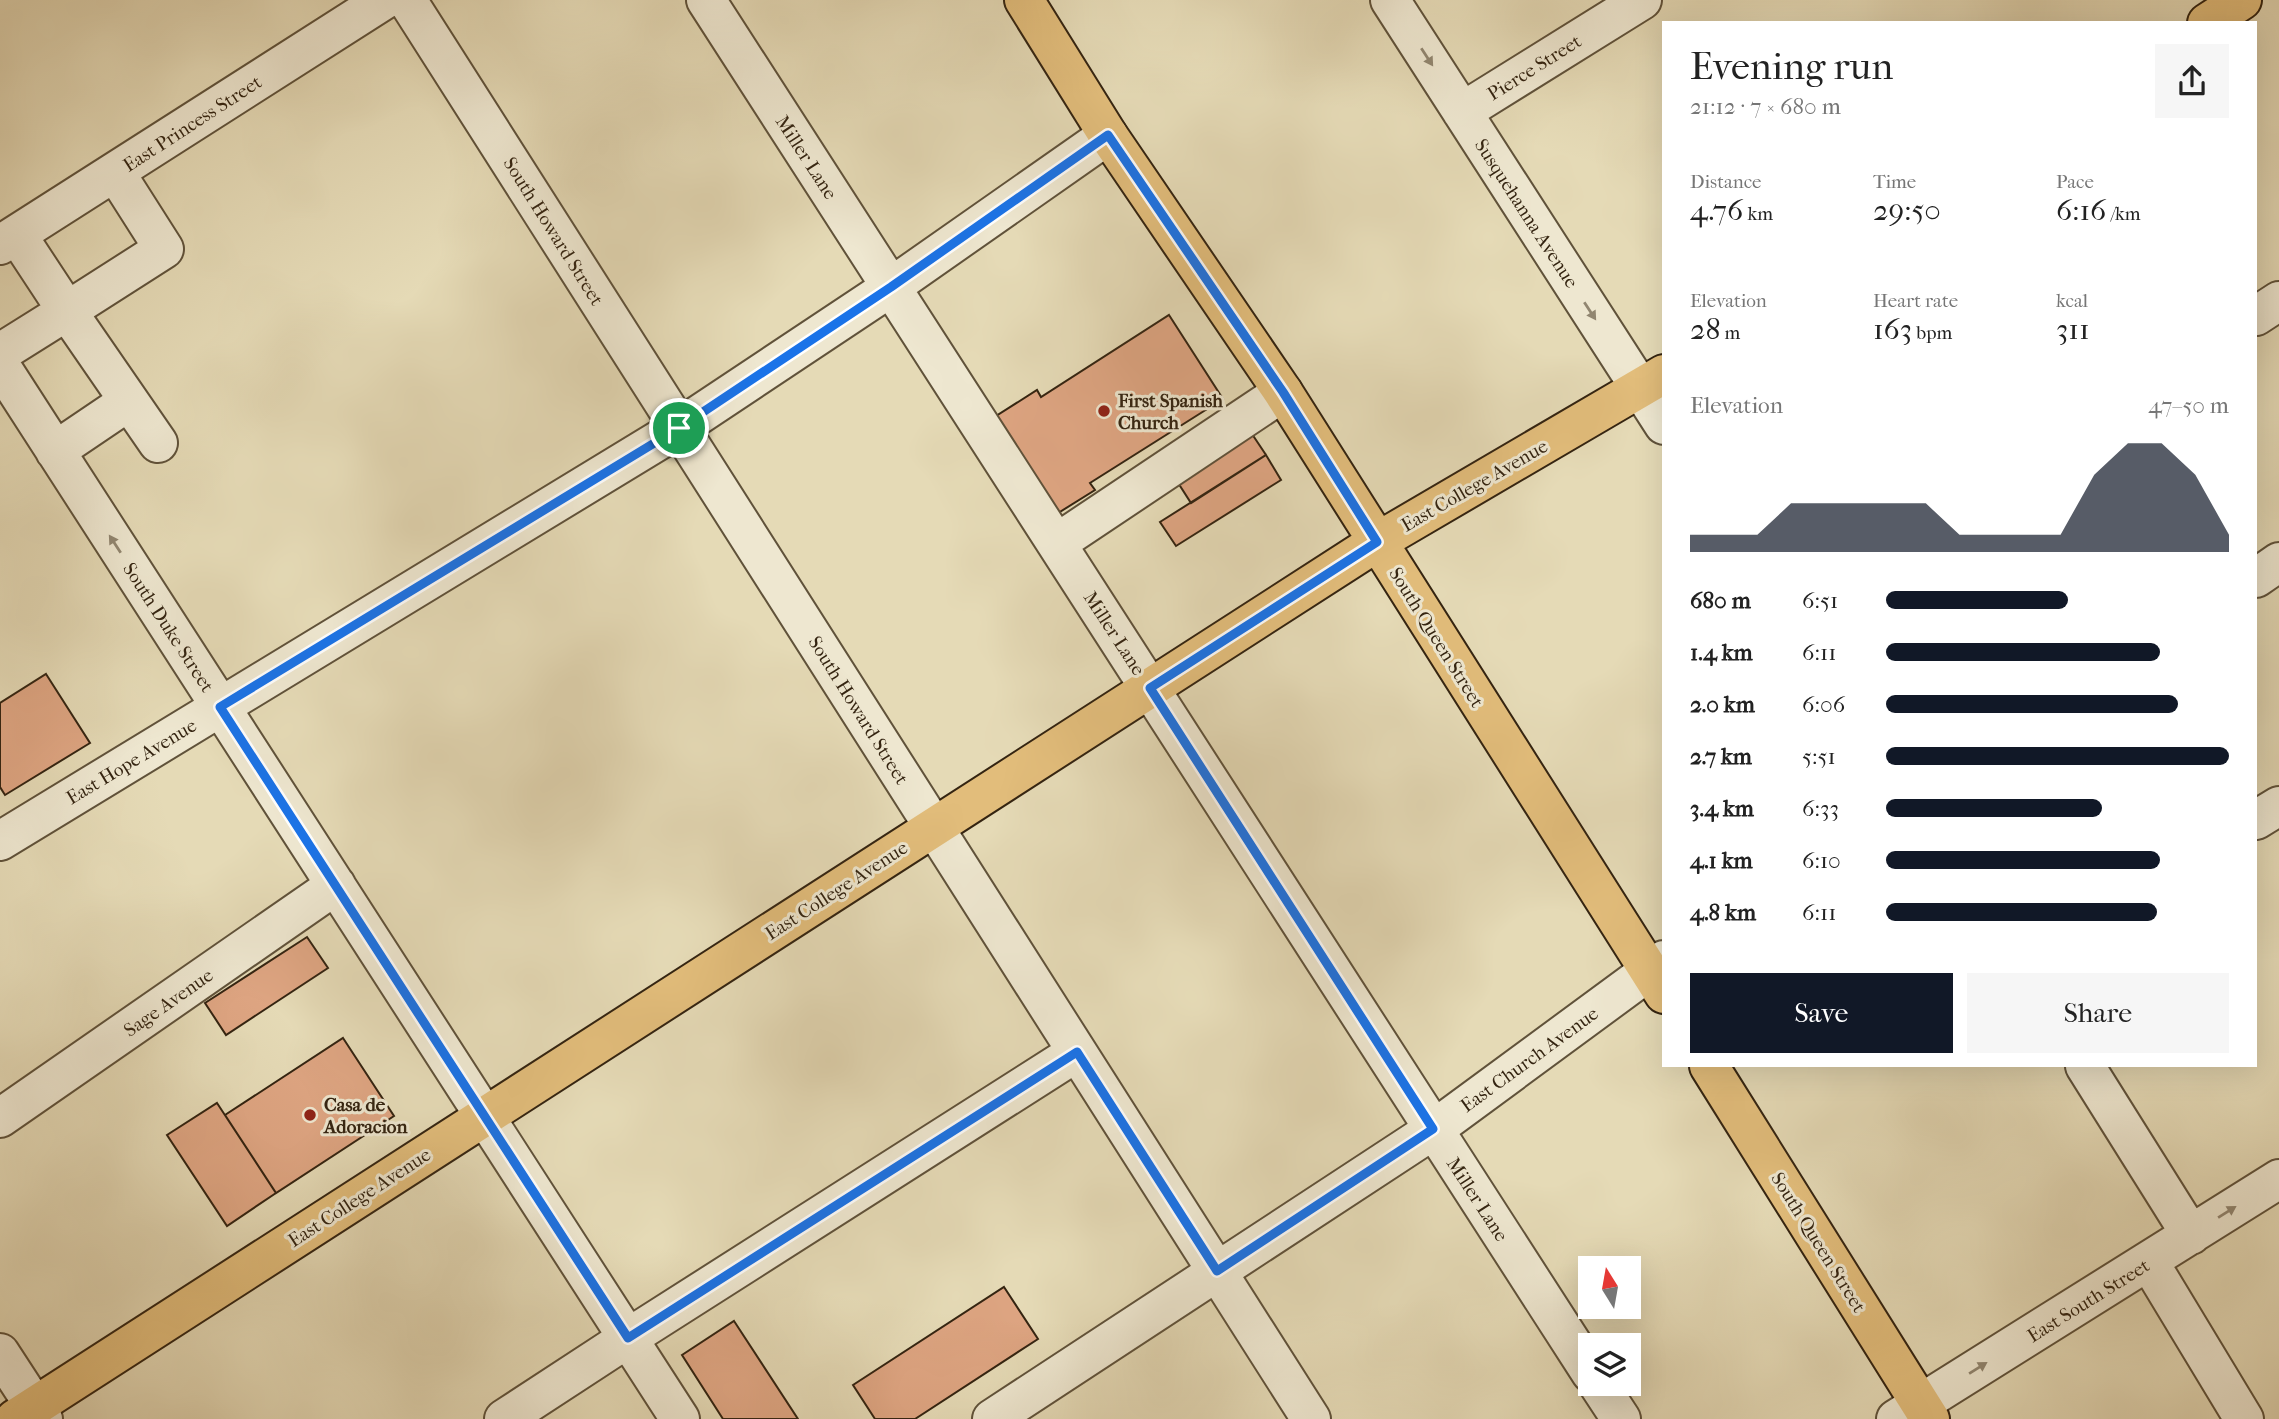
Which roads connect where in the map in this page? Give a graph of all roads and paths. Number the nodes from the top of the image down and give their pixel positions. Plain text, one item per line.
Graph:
1 (384, 0) edge
2 (407, 0) edge
3 (706, 0) edge
4 (1024, 0) edge
5 (1390, 0) edge
6 (1642, 0) edge
7 (2242, 0) edge
8 (2210, 21) edge
9 (1462, 112) junction
10 (1108, 135) junction
11 (115, 172) junction
12 (9, 240) edge
13 (891, 287) junction
14 (2279, 301) edge
15 (67, 311) junction
16 (2257, 315) edge
17 (0, 353) edge
18 (0, 365) edge
19 (1652, 381) edge
20 (1283, 392) junction
21 (130, 401) junction
22 (1662, 418) edge
23 (679, 428) junction
24 (158, 443) dead end
25 (55, 451) junction
26 (1377, 542) junction
27 (1056, 543) junction
28 (2279, 562) edge
29 (2257, 577) edge
30 (1150, 688) junction
31 (220, 707) junction
32 (2279, 806) edge
33 (2257, 819) edge
34 (933, 827) junction
35 (0, 841) edge
36 (336, 885) junction
37 (1659, 975) edge
38 (1077, 1052) junction
39 (1710, 1067) edge
40 (2086, 1067) edge
41 (486, 1116) junction
42 (0, 1118) edge
43 (1433, 1129) junction
44 (2279, 1179) edge
45 (2191, 1235) junction
46 (2149, 1262) junction
47 (1217, 1271) junction
48 (628, 1338) junction
49 (0, 1353) edge
50 (1578, 1353) edge
51 (1606, 1396) edge
52 (1915, 1414) edge
53 (31, 1415) edge
54 (504, 1419) edge
55 (680, 1419) edge
56 (992, 1419) edge
57 (1311, 1419) edge
58 (1621, 1419) edge
59 (2244, 1419) edge

1 - 11 street, East Princess Street
2 - 23 street, South Howard Street
3 - 13 street, Miller Lane
4 - 10 main road, South Queen Street
5 -> 9 street, Susquehanna Avenue
6 - 9 street, Pierce Street
7 - 8 main road
9 -> 19 street, Susquehanna Avenue
10 - 13 street, East Hope Avenue
10 - 20 main road, South Queen Street
11 - 12 street, East Princess Street
11 - 15 street
12 - 15 street
13 - 23 street, East Hope Avenue
13 - 27 street, Miller Lane
14 - 16 street
15 - 17 street
15 - 21 street
18 - 25 street, South Duke Street
19 - 22 street, Susquehanna Avenue
19 - 26 main road, East College Avenue
20 - 26 main road, South Queen Street
20 - 27 street
21 - 24 street
21 - 25 street
23 - 31 street, East Hope Avenue
23 - 34 street, South Howard Street
31 -> 25 street, South Duke Street
26 - 30 main road, East College Avenue
26 - 37 main road, South Queen Street
27 - 30 street, Miller Lane
28 - 29 street
30 - 34 main road, East College Avenue
30 - 43 street, Miller Lane
31 - 35 street, East Hope Avenue
31 - 36 street, South Duke Street
32 - 33 street
34 - 38 street, South Howard Street
34 - 41 main road, East College Avenue
36 - 41 street, South Duke Street
36 - 42 street, Sage Avenue
37 - 43 street, East Church Avenue
38 - 47 street, South Howard Street
38 - 48 street
39 - 52 main road, South Queen Street
40 - 45 street
41 - 48 street, South Duke Street
41 - 53 main road, East College Avenue
43 - 47 street, East Church Avenue
43 - 50 street, Miller Lane
45 -> 44 street, East South Street
45 - 46 street, East South Street
52 -> 46 street, East South Street
46 - 59 street
47 - 56 street, East Church Avenue
47 - 57 street, South Howard Street
48 - 54 street
48 - 55 street, South Duke Street
49 - 53 street
51 - 58 street

